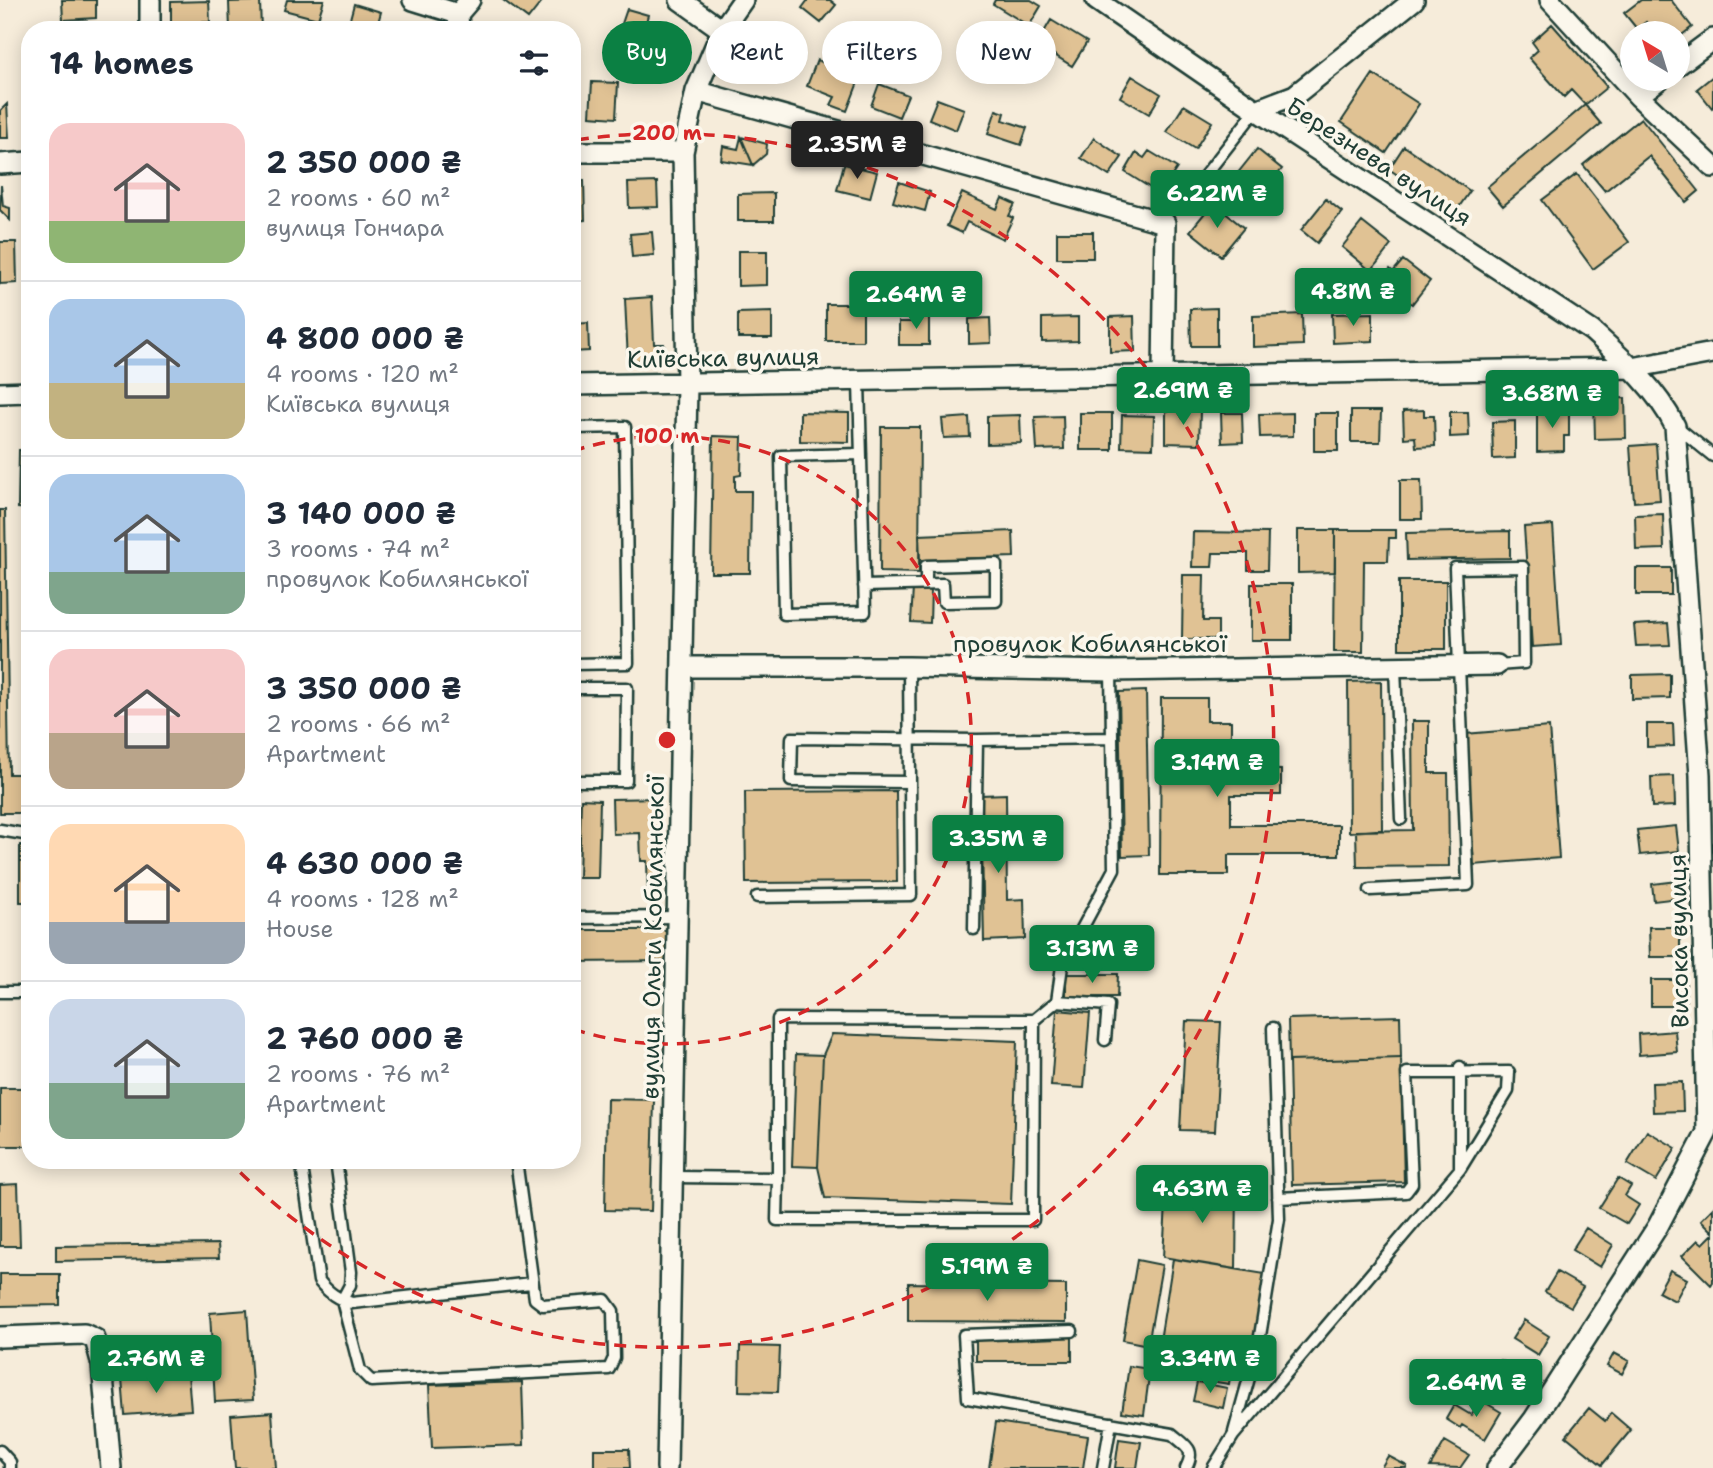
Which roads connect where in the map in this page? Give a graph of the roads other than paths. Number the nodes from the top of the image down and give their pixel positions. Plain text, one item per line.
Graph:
1 (149, 0) edge
2 (413, 0) edge
3 (680, 0) edge
4 (743, 0) edge
5 (1096, 0) edge
6 (1414, 0) edge
7 (1550, 0) edge
8 (462, 15) edge
9 (150, 21) edge
10 (709, 21) edge
11 (728, 21) edge
12 (1713, 39) edge
13 (1690, 56) edge
14 (706, 68) edge
15 (696, 91) junction
16 (1644, 91) edge
17 (1638, 96) junction
18 (1256, 110) junction
19 (581, 152) edge
20 (683, 152) junction
21 (21, 163) edge
22 (0, 164) edge
23 (1713, 167) edge
24 (1196, 187) road end
25 (1713, 353) edge
26 (1632, 368) junction
27 (1163, 376) junction
28 (859, 381) junction
29 (687, 384) junction
30 (581, 385) edge
31 (21, 392) edge
32 (0, 393) edge
33 (1675, 426) junction
34 (581, 428) edge
35 (861, 454) junction
36 (1713, 456) edge
37 (926, 584) junction
38 (864, 586) junction
39 (581, 664) edge
40 (1497, 664) joint
41 (1458, 666) junction
42 (683, 667) junction
43 (909, 667) junction
44 (1395, 667) junction
45 (1111, 671) junction
46 (581, 688) edge
47 (1112, 738) junction
48 (909, 739) junction
49 (977, 740) junction
50 (581, 781) edge
51 (910, 782) junction
52 (1401, 819) dead end
53 (0, 830) edge
54 (21, 834) edge
55 (1370, 890) dead end
56 (757, 897) dead end
57 (678, 917) junction
58 (581, 918) edge
59 (974, 929) dead end
60 (0, 992) edge
61 (21, 992) edge
62 (1057, 1001) junction
63 (1034, 1020) junction
64 (1273, 1028) dead end
65 (1105, 1040) dead end
66 (1460, 1070) junction
67 (1710, 1135) edge
68 (302, 1169) edge
69 (336, 1169) edge
70 (517, 1169) edge
71 (1460, 1169) junction
72 (673, 1177) junction
73 (778, 1178) junction
74 (1278, 1198) junction
75 (531, 1283) junction
76 (342, 1300) junction
77 (1072, 1331) dead end
78 (0, 1337) edge
79 (1111, 1423) junction
80 (1233, 1436) junction
81 (0, 1451) edge
82 (7, 1464) edge
83 (111, 1468) edge
84 (667, 1468) edge
85 (1103, 1468) edge
86 (1186, 1468) edge
87 (1213, 1468) edge
88 (1497, 1468) edge

1 - 9 street
2 - 8 street
3 - 10 street
4 - 11 street, вулиця Ольги Кобилянської
5 - 18 street, Березнева вулиця
6 - 18 street
7 - 17 street
12 - 13 street
14 - 15 street, вулиця Ольги Кобилянської
15 - 20 street, вулиця Ольги Кобилянської
15 - 27 street
16 - 17 street
17 - 23 street
18 - 24 lane
18 - 26 street, Березнева вулиця
19 - 20 street
20 - 29 street, вулиця Ольги Кобилянської
21 - 22 street
25 - 26 street, Київська вулиця
26 - 27 street, Київська вулиця
26 - 33 street, Висока вулиця
27 - 28 street, Київська вулиця
28 - 29 street, Київська вулиця
28 - 35 lane
29 - 30 street, Київська вулиця
29 - 42 street, вулиця Ольги Кобилянської
31 - 32 street
33 - 36 lane
33 - 67 street, Висока вулиця
34 - 39 lane
35 - 38 lane
35 - 38 lane
37 - 37 lane
37 - 38 lane
40 - 41 street, провулок Кобилянської
40 - 41 lane
41 - 44 street, провулок Кобилянської
41 - 55 lane
42 - 43 street, провулок Кобилянської
42 - 57 street, вулиця Ольги Кобилянської
43 - 45 street, провулок Кобилянської
43 - 48 lane
44 - 45 street, провулок Кобилянської
44 - 52 lane
45 - 47 lane
46 - 50 lane
47 - 49 lane
47 - 62 lane
48 - 49 lane
48 - 51 lane
48 - 51 lane
49 - 59 lane
51 - 56 lane
53 - 54 lane
57 - 58 lane
57 - 72 street, вулиця Ольги Кобилянської
60 - 61 lane
62 - 63 lane
62 - 65 lane
63 - 73 lane
63 - 73 lane
64 - 74 lane
66 - 71 lane
66 - 71 lane
66 - 74 lane
67 - 88 street, Висока вулиця
68 - 76 lane
69 - 76 lane
70 - 75 lane
71 - 80 lane
72 - 73 lane
72 - 84 street, вулиця Ольги Кобилянської
74 - 80 lane
75 - 76 lane
75 - 76 lane
77 - 79 lane
78 - 83 street
79 - 85 lane
79 - 86 lane
80 - 87 lane
81 - 82 lane

